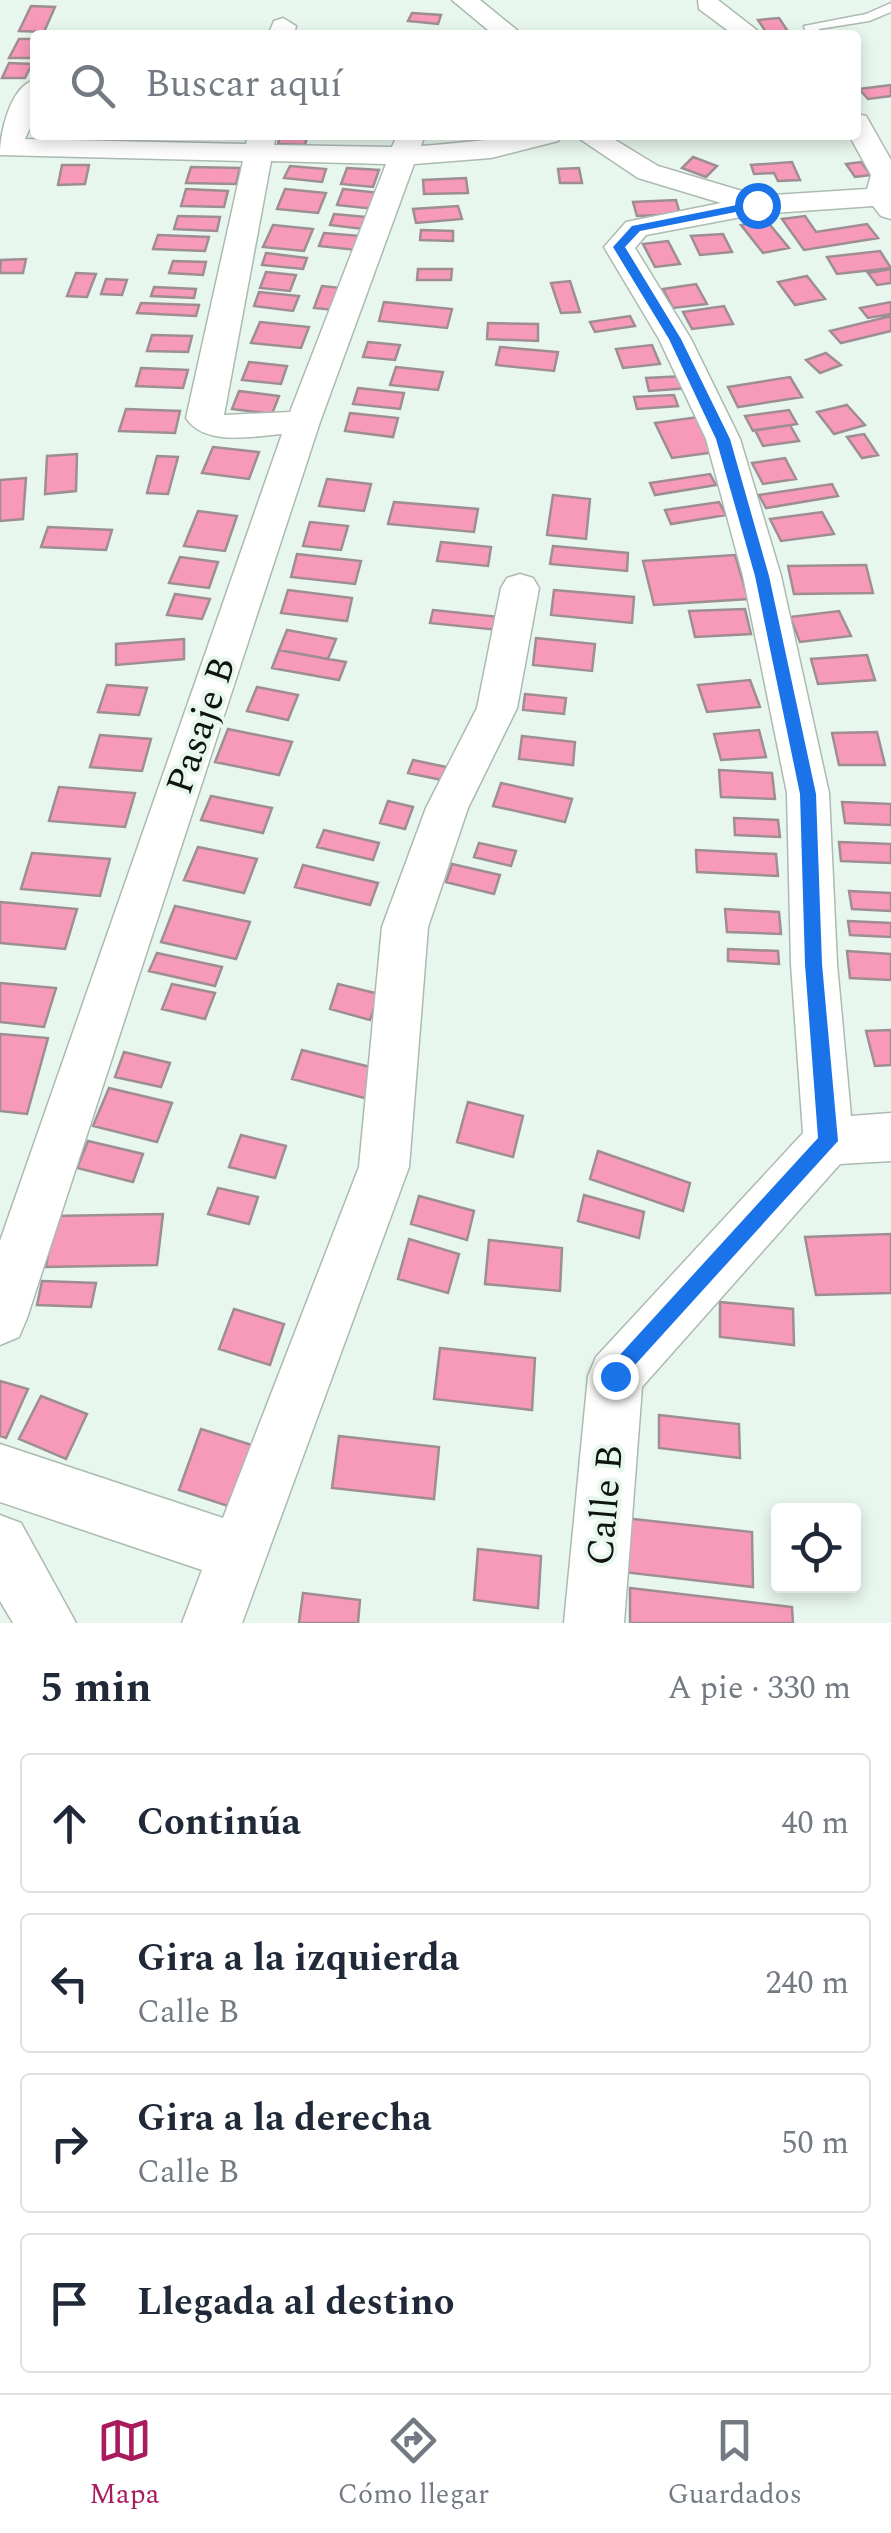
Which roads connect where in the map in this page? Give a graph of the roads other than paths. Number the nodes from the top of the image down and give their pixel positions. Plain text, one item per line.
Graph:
1 (708, 4) dead end
2 (463, 6) edge
3 (891, 7) edge
4 (502, 30) edge
5 (743, 30) edge
6 (812, 30) edge
7 (30, 97) edge
8 (861, 131) edge
9 (529, 140) edge
10 (596, 140) edge
11 (260, 143) edge
12 (3, 146) edge
13 (407, 146) edge
14 (887, 201) edge
15 (757, 205) junction
16 (302, 422) junction
17 (520, 588) dead end
18 (891, 1137) edge
19 (828, 1141) junction
20 (0, 1318) edge
21 (0, 1473) edge
22 (1, 1552) edge
23 (239, 1552) junction
24 (46, 1623) edge
25 (212, 1623) edge
26 (594, 1623) edge

1 - 5 street
2 - 4 street
3 - 6 lane
7 - 12 street
8 - 14 street
9 - 13 street
10 - 15 street
11 - 12 street
11 - 13 street
11 - 16 street
13 - 16 street, Pasaje B
14 - 15 street
15 - 19 street
16 - 20 street, Pasaje B
17 - 23 street
18 - 19 street
19 - 26 street, Calle B
21 - 23 street
22 - 24 street
23 - 25 street

